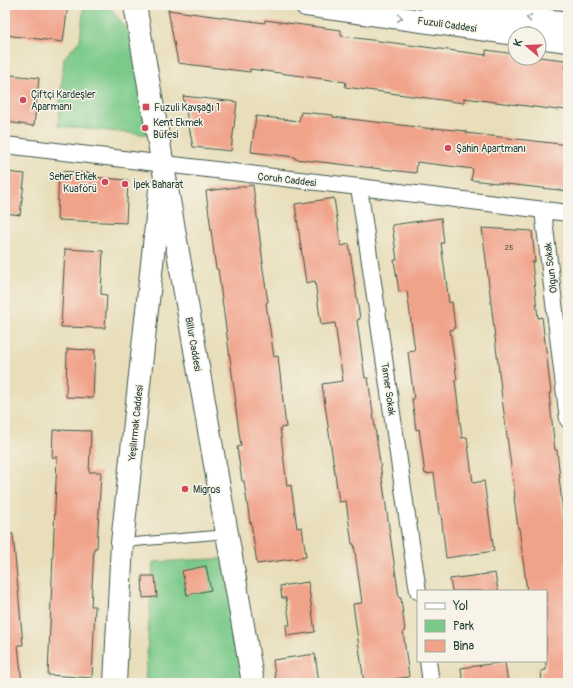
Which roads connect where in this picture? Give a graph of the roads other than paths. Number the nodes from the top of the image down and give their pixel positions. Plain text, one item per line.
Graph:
1 (135, 5) edge
2 (306, 5) edge
3 (431, 5) edge
4 (568, 23) edge
5 (507, 33) edge
6 (547, 38) edge
7 (568, 41) edge
8 (5, 145) edge
9 (163, 164) junction
10 (359, 187) junction
11 (543, 211) junction
12 (568, 213) edge
13 (568, 420) edge
14 (227, 534) junction
15 (122, 543) junction
16 (418, 590) edge
17 (428, 662) edge
18 (115, 683) edge
19 (253, 683) edge
20 (432, 683) edge

1 - 9 street, Billur Caddesi
2 -> 5 street, Fuzuli Caddesi
4 -> 3 street, Fuzuli Caddesi
6 - 7 street
8 - 9 street, Çoruh Caddesi
9 - 10 street, Çoruh Caddesi
9 - 14 street, Billur Caddesi
9 - 15 street, Yeşilırmak Caddesi
10 - 11 street, Çoruh Caddesi
10 - 16 street, Tamer Sokak
11 - 12 street, Çoruh Caddesi
11 - 13 street, Olgun Sokak
14 - 15 lane
14 - 19 street, Billur Caddesi
15 - 18 street, Yeşilırmak Caddesi
17 - 20 street

